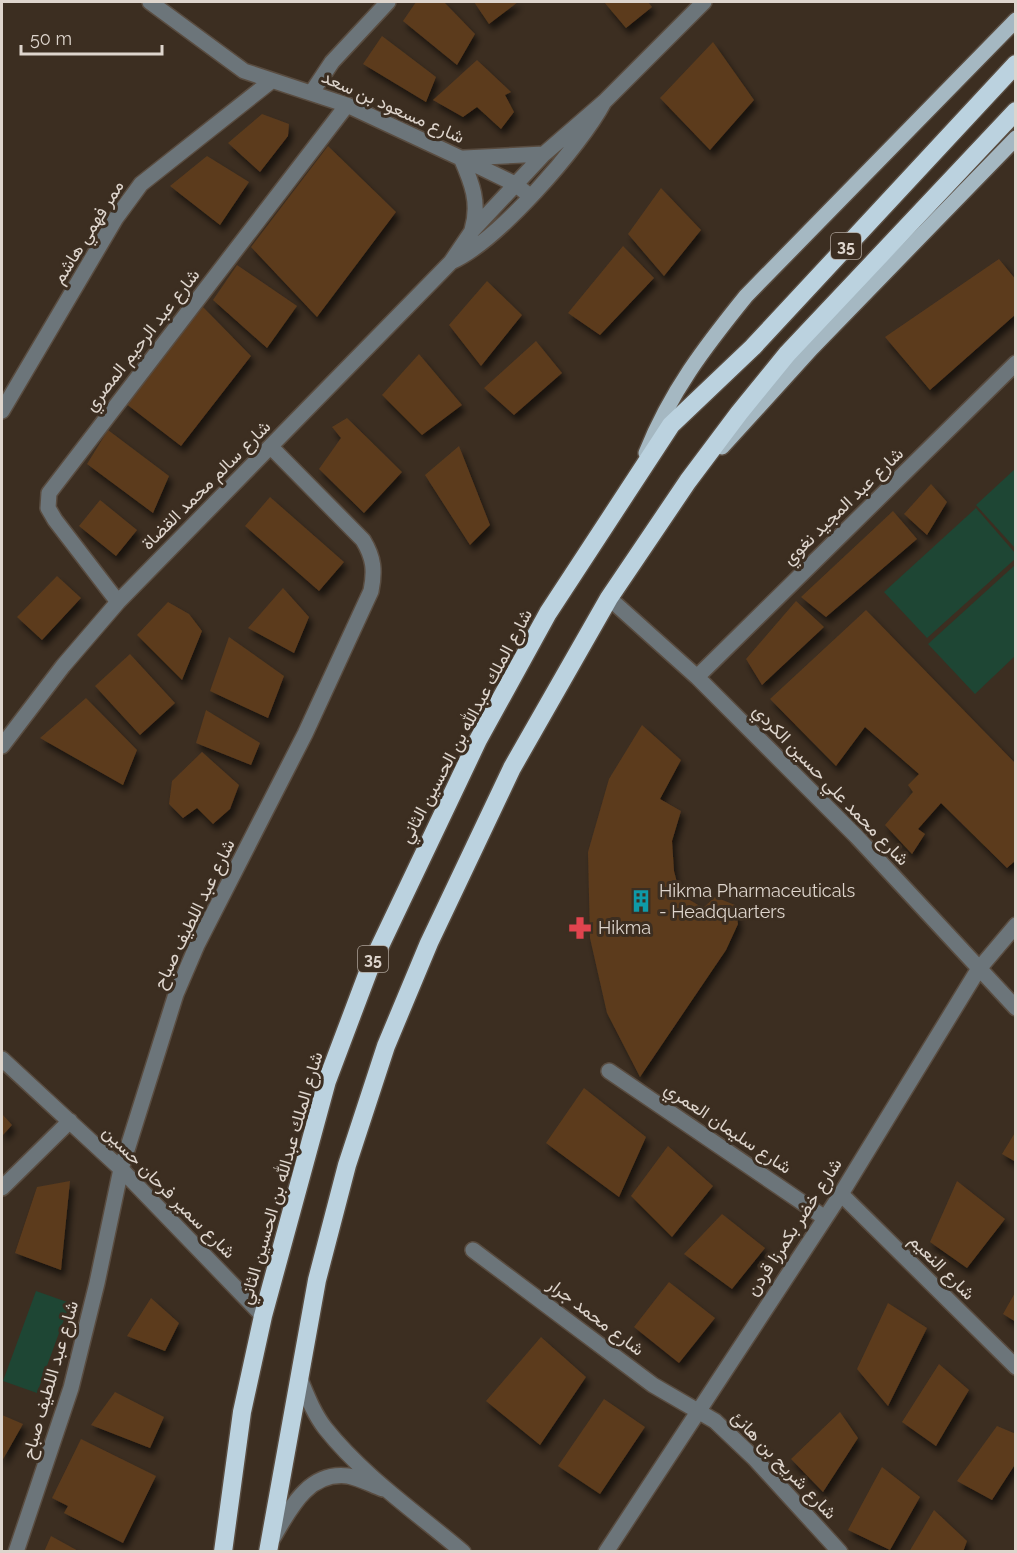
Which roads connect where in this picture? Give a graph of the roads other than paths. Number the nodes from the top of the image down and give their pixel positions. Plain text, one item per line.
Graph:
1 (150, 2) edge
2 (388, 2) edge
3 (704, 2) edge
4 (1016, 20) edge
5 (1016, 64) edge
6 (270, 82) junction
7 (312, 92) junction
8 (604, 102) junction
9 (347, 105) junction
10 (1016, 111) edge
11 (1016, 138) edge
12 (544, 154) junction
13 (461, 158) junction
14 (515, 184) junction
15 (530, 196) junction
16 (472, 231) junction
17 (452, 262) junction
18 (1016, 363) edge
19 (2, 411) edge
20 (271, 447) junction
21 (638, 474) junction
22 (688, 481) junction
23 (609, 598) junction
24 (118, 602) junction
25 (697, 677) junction
26 (2, 746) edge
27 (1016, 926) edge
28 (978, 970) junction
29 (1016, 1008) edge
30 (2, 1059) edge
31 (609, 1071) dead end
32 (70, 1122) junction
33 (121, 1169) junction
34 (2, 1188) edge
35 (841, 1194) junction
36 (825, 1218) junction
37 (474, 1250) dead end
38 (263, 1316) junction
39 (1016, 1367) edge
40 (300, 1379) junction
41 (698, 1410) junction
42 (389, 1491) junction
43 (269, 1548) edge
44 (16, 1551) edge
45 (223, 1551) edge
46 (463, 1551) edge
47 (606, 1551) edge
48 (840, 1551) edge

1 - 6 street, شارع مسعود بن سعد
2 - 7 street
3 - 8 street, شارع سالم محمد القضاة
4 - 21 main road
5 - 21 highway, شارع الملك عبدالله بن الحسين الثاني / 35
6 - 7 street, شارع مسعود بن سعد
6 - 19 street, ممر فهمي هاشم
7 - 9 street, شارع مسعود بن سعد
8 - 12 street, شارع سالم محمد القضاة
8 - 15 street, شارع سالم محمد القضاة
9 - 13 street, شارع مسعود بن سعد
9 - 24 street, شارع عبد الرحيم المصري
10 - 22 highway, 35
11 - 22 main road
12 - 13 street
12 - 14 street, شارع سالم محمد القضاة
13 - 14 street, شارع مسعود بن سعد
13 - 16 street
14 - 15 street, شارع مسعود بن سعد
14 - 16 street, شارع سالم محمد القضاة
15 - 17 street, شارع سالم محمد القضاة
16 - 17 street, شارع سالم محمد القضاة
17 - 20 street, شارع سالم محمد القضاة
18 - 25 street, شارع عبد المجيد نغوي
20 - 24 street, شارع سالم محمد القضاة
20 - 33 street, شارع عبد اللطيف صباح
21 - 38 highway, شارع الملك عبدالله بن الحسين الثاني / 35
22 - 23 highway, 35
23 - 25 street, شارع محمد علي حسين الكردي
23 - 40 highway, 35
24 - 26 street, شارع سالم محمد القضاة
25 - 28 street, شارع محمد علي حسين الكردي
27 - 28 street, شارع خضر بكمرزا قردن
28 - 29 street, شارع محمد علي حسين الكردي
28 - 35 street, شارع خضر بكمرزا قردن
30 - 32 street, شارع سمير فرحان حسين
31 - 36 street, شارع سليمان العمري
32 - 33 street, شارع سمير فرحان حسين
32 - 34 street
33 - 38 street, شارع سمير فرحان حسين
33 - 44 street, شارع عبد اللطيف صباح
35 - 36 street, شارع خضر بكمرزا قردن
35 - 39 street, شارع النعيم
36 - 41 street, شارع خضر بكمرزا قردن
37 - 41 street, شارع محمد جرار
38 - 45 highway, شارع الملك عبدالله بن الحسين الثاني / 35
40 - 42 street
40 - 43 highway, 35
41 - 47 street, شارع خضر بكمرزا قردن
41 - 48 street, شارع شريح بن هانئ
42 - 43 street
42 - 46 street

